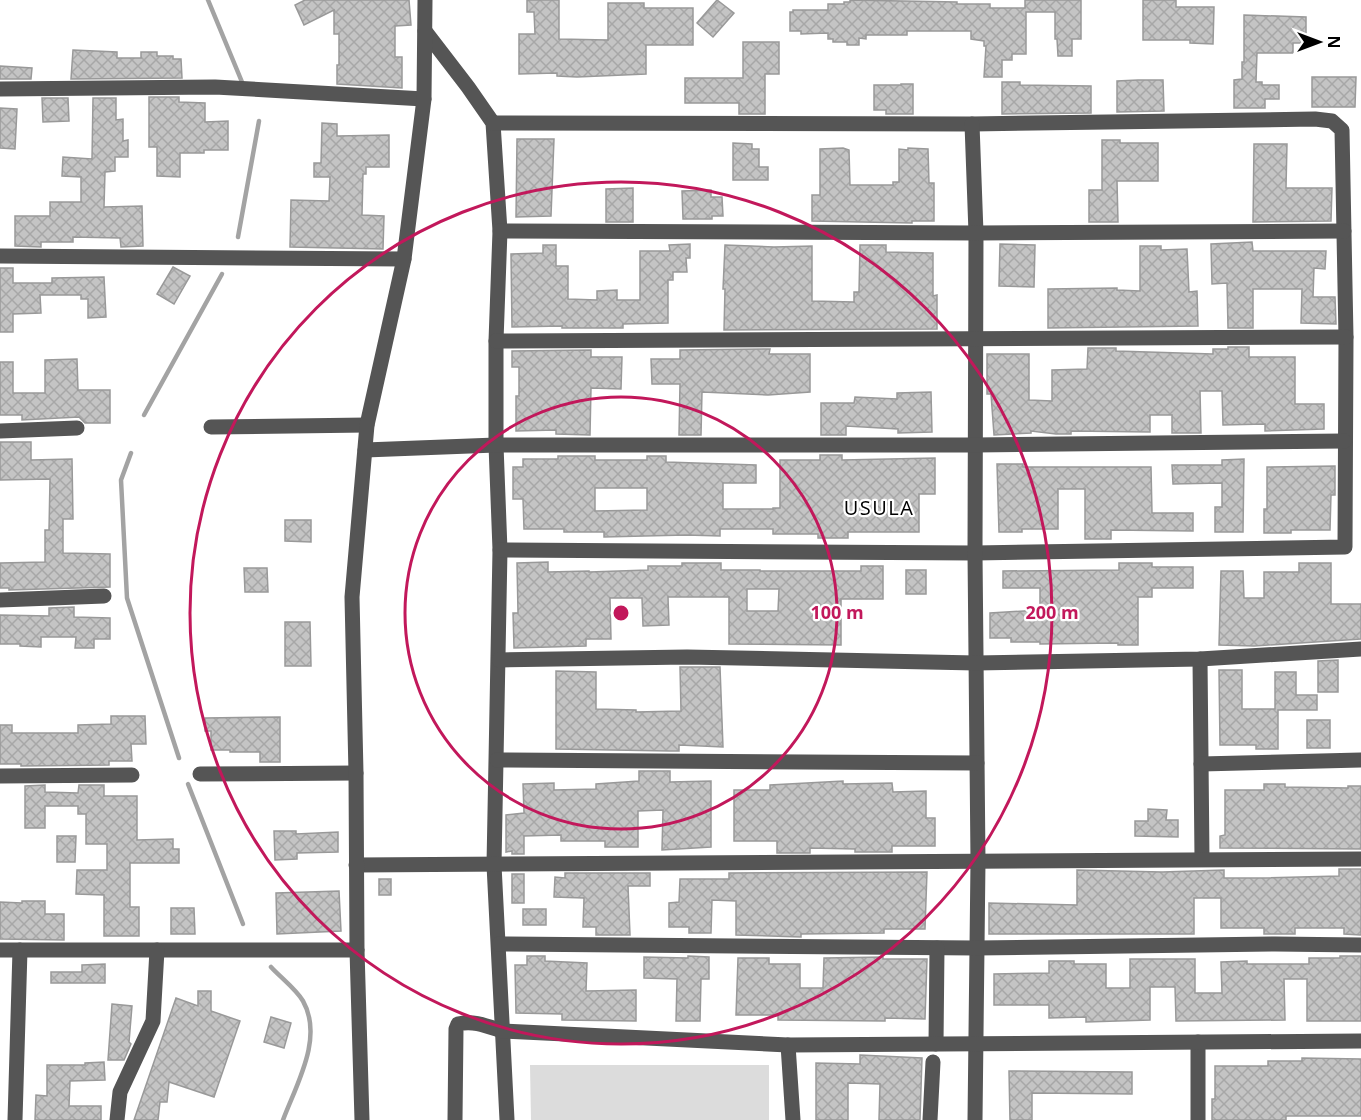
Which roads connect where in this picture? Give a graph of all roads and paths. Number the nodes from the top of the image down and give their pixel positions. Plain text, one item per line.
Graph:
1 (425, 0) edge
2 (424, 32) junction
3 (0, 89) edge
4 (424, 99) junction
5 (493, 123) junction
6 (972, 124) junction
7 (500, 231) junction
8 (1344, 231) junction
9 (976, 233) junction
10 (0, 256) edge
11 (404, 259) junction
12 (1346, 337) junction
13 (976, 340) junction
14 (496, 341) junction
15 (367, 425) junction
16 (210, 427) dead end
17 (77, 428) dead end
18 (0, 431) edge
19 (1344, 441) junction
20 (496, 446) junction
21 (975, 446) junction
22 (365, 450) junction
23 (500, 550) junction
24 (975, 553) junction
25 (104, 596) dead end
26 (0, 600) edge
27 (1361, 649) edge
28 (1200, 659) junction
29 (499, 660) junction
30 (976, 663) junction
31 (497, 760) junction
32 (1361, 760) edge
33 (977, 763) junction
34 (1201, 764) junction
35 (356, 773) junction
36 (200, 774) dead end
37 (132, 775) dead end
38 (0, 776) edge
39 (1202, 860) junction
40 (1361, 860) edge
41 (978, 861) junction
42 (356, 865) junction
43 (494, 865) junction
44 (498, 944) junction
45 (1361, 945) edge
46 (937, 948) junction
47 (976, 948) junction
48 (0, 950) edge
49 (20, 950) junction
50 (157, 950) junction
51 (357, 950) junction
52 (502, 1031) junction
53 (1361, 1041) edge
54 (1198, 1042) junction
55 (975, 1043) junction
56 (936, 1044) junction
57 (788, 1045) junction
58 (933, 1062) dead end
59 (15, 1120) edge
60 (117, 1120) edge
61 (362, 1120) edge
62 (455, 1120) edge
63 (507, 1120) edge
64 (793, 1120) edge
65 (930, 1120) edge
66 (975, 1120) edge
67 (1198, 1120) edge

1 - 2 street
2 - 4 street
2 - 5 street
3 - 4 street
4 - 11 street
5 - 6 street
5 - 7 street
6 - 8 street
6 - 9 street
7 - 9 street
7 - 14 street
8 - 9 street
8 - 12 street
9 - 13 street
10 - 11 street
11 - 15 street
12 - 13 street
12 - 19 street
13 - 14 street
13 - 21 street
14 - 20 street
15 - 16 street
15 - 22 street
17 - 18 street
19 - 21 street
19 - 24 street
20 - 21 street
20 - 22 street
20 - 23 street
21 - 24 street
22 - 35 street
23 - 24 street
23 - 29 street
24 - 30 street
25 - 26 street
27 - 28 street
28 - 30 street
28 - 34 street
29 - 30 street
29 - 31 street
30 - 33 street
31 - 33 street
31 - 43 street
32 - 34 street
33 - 41 street
34 - 39 street
35 - 36 street
35 - 42 street
37 - 38 street
39 - 40 street
39 - 41 street
41 - 43 street
41 - 47 street
42 - 43 street
42 - 51 street
43 - 44 street
44 - 46 street
44 - 52 street
45 - 47 street
46 - 47 street
46 - 56 street
47 - 55 street
48 - 49 street
49 - 50 street
49 - 59 street
50 - 51 street
50 - 60 street
51 - 61 street
52 - 57 street
52 - 62 street
52 - 63 street
53 - 54 street
54 - 55 street
54 - 67 street
55 - 56 street
55 - 66 street
56 - 57 street
57 - 64 street
58 - 65 street

